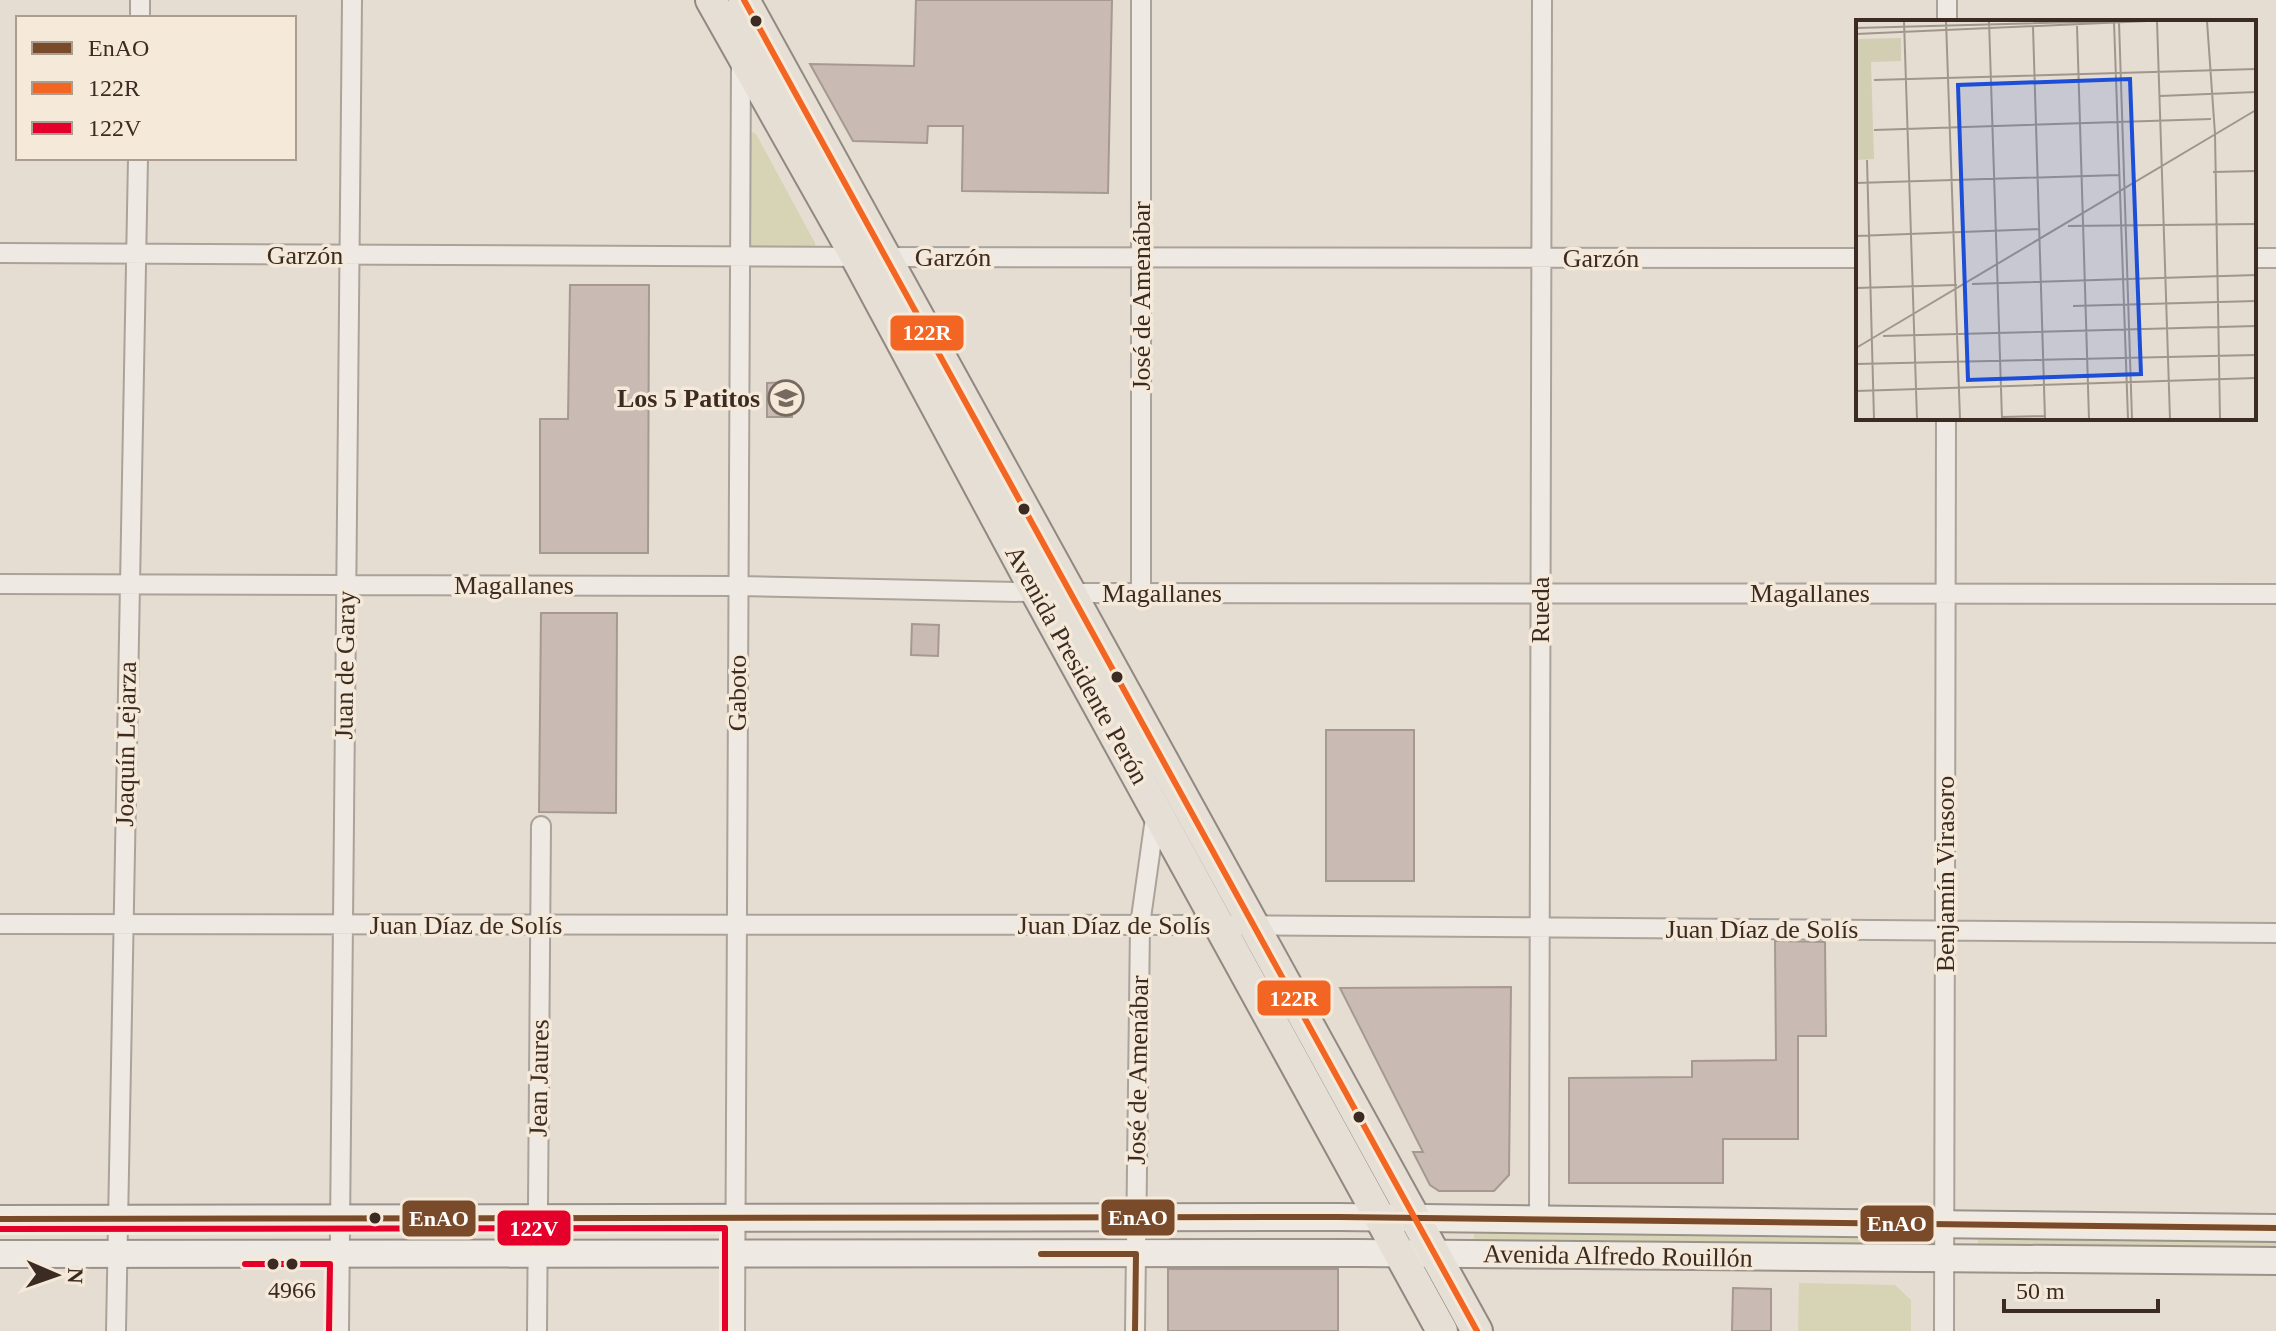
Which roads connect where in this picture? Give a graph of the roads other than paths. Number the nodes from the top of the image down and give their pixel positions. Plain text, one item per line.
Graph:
1 (352, 0) edge
2 (711, 0) edge
3 (744, 0) edge
4 (1141, 0) edge
5 (1542, 0) edge
6 (741, 54) junction
7 (138, 160) edge
8 (0, 253) edge
9 (136, 254) junction
10 (350, 255) junction
11 (740, 257) junction
12 (871, 257) junction
13 (1141, 258) junction
14 (1541, 258) junction
15 (1856, 258) edge
16 (1946, 420) edge
17 (0, 584) edge
18 (129, 584) junction
19 (346, 584) junction
20 (738, 586) junction
21 (1036, 592) junction
22 (1141, 592) junction
23 (1070, 593) junction
24 (1540, 593) junction
25 (1946, 593) junction
26 (2276, 594) edge
27 (1156, 810) junction
28 (541, 826) dead end
29 (0, 924) edge
30 (123, 925) junction
31 (343, 925) junction
32 (541, 925) junction
33 (736, 925) junction
34 (1140, 925) junction
35 (1219, 925) junction
36 (1253, 926) junction
37 (1539, 927) junction
38 (1945, 930) junction
39 (2276, 933) edge
40 (340, 1218) junction
41 (538, 1218) junction
42 (735, 1218) junction
43 (1136, 1218) junction
44 (1379, 1218) junction
45 (1414, 1218) junction
46 (0, 1219) edge
47 (118, 1219) junction
48 (1539, 1220) junction
49 (1944, 1225) junction
50 (2276, 1228) edge
51 (0, 1254) edge
52 (117, 1254) junction
53 (340, 1254) junction
54 (538, 1254) junction
55 (735, 1254) junction
56 (1136, 1254) junction
57 (1400, 1254) junction
58 (1435, 1255) junction
59 (1944, 1259) junction
60 (2276, 1261) edge
61 (116, 1331) edge
62 (339, 1331) edge
63 (537, 1331) edge
64 (735, 1331) edge
65 (1135, 1331) edge
66 (1442, 1331) edge
67 (1477, 1331) edge
68 (1944, 1331) edge

1 - 10 street, Juan de Garay
2 - 6 main road, Avenida Presidente Perón
3 - 12 main road, Avenida Presidente Perón
4 - 13 street, José de Amenábar
5 - 14 street, Rueda
6 - 11 street, Gaboto
6 - 12 main road, Avenida Presidente Perón
7 - 9 street, Joaquín Lejarza
8 - 9 street, Garzón
9 - 10 street, Garzón
9 - 18 street, Joaquín Lejarza
10 - 11 street, Garzón
10 - 19 street, Juan de Garay
11 - 12 street, Garzón
11 - 20 street, Gaboto
12 - 13 street, Garzón
12 - 21 main road, Avenida Presidente Perón
12 - 23 main road, Avenida Presidente Perón
13 - 14 street, Garzón
13 - 22 street, José de Amenábar
14 - 15 street, Garzón
14 - 24 street, Rueda
16 - 25 street, Benjamín Virasoro
17 - 18 street, Magallanes
18 - 19 street, Magallanes
18 - 30 street, Joaquín Lejarza
19 - 20 street, Magallanes
19 - 31 street, Juan de Garay
20 - 21 street, Magallanes
20 - 33 street, Gaboto
21 - 23 street, Magallanes
21 - 27 main road, Avenida Presidente Perón
22 - 23 street, Magallanes
22 - 24 street, Magallanes
23 - 36 main road, Avenida Presidente Perón
24 - 25 street, Magallanes
24 - 37 street, Rueda
25 - 26 street, Magallanes
25 - 38 street, Benjamín Virasoro
27 - 34 street, José de Amenábar
27 - 35 main road, Avenida Presidente Perón
28 - 32 street, Jean Jaures
29 - 30 street, Juan Díaz de Solís
30 - 31 street, Juan Díaz de Solís
30 - 47 street, Joaquín Lejarza
31 - 32 street, Juan Díaz de Solís
31 - 40 street, Juan de Garay
32 - 33 street, Juan Díaz de Solís
32 - 41 street, Jean Jaures
33 - 34 street, Juan Díaz de Solís
33 - 42 street, Gaboto
34 - 35 street, Juan Díaz de Solís
34 - 43 street, José de Amenábar
35 - 36 street, Juan Díaz de Solís
35 - 44 main road, Avenida Presidente Perón
36 - 37 street, Juan Díaz de Solís
36 - 45 main road, Avenida Presidente Perón
37 - 38 street, Juan Díaz de Solís
37 - 48 street, Rueda
38 - 39 street, Juan Díaz de Solís
38 - 49 street, Benjamín Virasoro
40 - 41 street, Avenida Alfredo Rouillón
40 - 47 street, Avenida Alfredo Rouillón
40 - 53 street, Juan de Garay
41 - 42 street, Avenida Alfredo Rouillón
41 - 54 street, Jean Jaures
42 - 43 street, Avenida Alfredo Rouillón
42 - 55 street, Gaboto
43 - 44 street, Avenida Alfredo Rouillón
43 - 56 street, José de Amenábar
44 - 45 street, Avenida Alfredo Rouillón
44 - 57 main road, Avenida Presidente Perón
45 - 48 street, Avenida Alfredo Rouillón
45 - 58 main road, Avenida Presidente Perón
46 - 47 street, Avenida Alfredo Rouillón
47 - 52 street, Joaquín Lejarza
48 - 49 street, Avenida Alfredo Rouillón
49 - 50 street, Avenida Alfredo Rouillón
49 - 59 street, Benjamín Virasoro
51 - 52 street, Avenida Alfredo Rouillón
52 - 53 street, Avenida Alfredo Rouillón
52 - 61 street, Joaquín Lejarza
53 - 54 street, Avenida Alfredo Rouillón
53 - 62 street, Juan de Garay
54 - 55 street, Avenida Alfredo Rouillón
54 - 63 street, Jean Jaures
55 - 56 street, Avenida Alfredo Rouillón
55 - 64 street, Gaboto
56 - 57 street, Avenida Alfredo Rouillón
56 - 65 street, José de Amenábar
57 - 58 street, Avenida Alfredo Rouillón
57 - 66 main road, Avenida Presidente Perón
58 - 59 street, Avenida Alfredo Rouillón
58 - 67 main road, Avenida Presidente Perón
59 - 60 street, Avenida Alfredo Rouillón
59 - 68 street, Benjamín Virasoro

